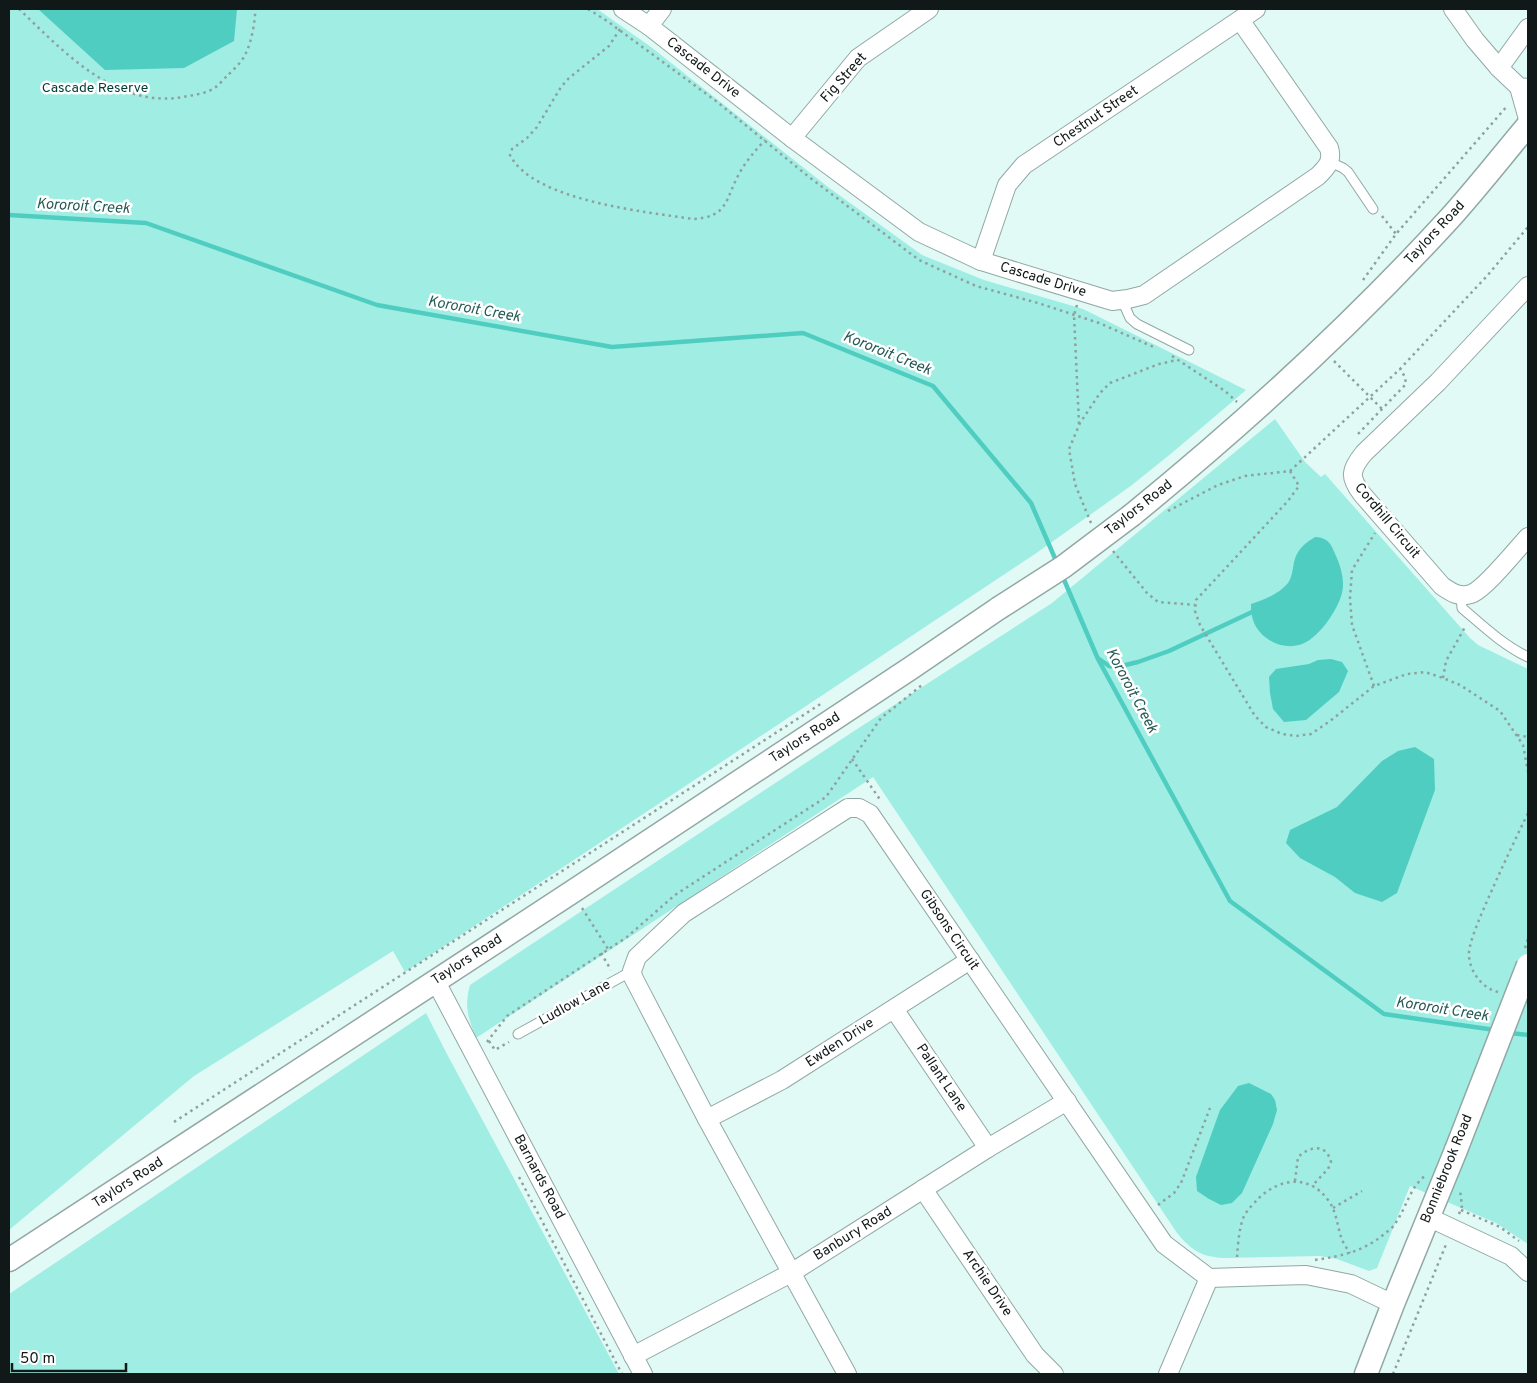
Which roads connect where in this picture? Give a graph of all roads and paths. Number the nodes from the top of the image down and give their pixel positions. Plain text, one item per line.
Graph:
1 (19, 9) edge
2 (255, 9) edge
3 (623, 9) edge
4 (662, 9) edge
5 (929, 9) edge
6 (1256, 9) edge
7 (1453, 9) edge
8 (1240, 20) junction
9 (649, 26) junction
10 (1528, 28) edge
11 (619, 29) dead end
12 (1499, 68) junction
13 (1524, 87) edge
14 (1528, 119) edge
15 (1528, 125) edge
16 (792, 138) junction
17 (764, 141) dead end
18 (1330, 162) junction
19 (1373, 209) joint
20 (1528, 228) edge
21 (1396, 234) junction
22 (981, 261) junction
23 (1360, 284) dead end
24 (1528, 286) edge
25 (1122, 300) junction
26 (1074, 315) dead end
27 (1322, 349) junction
28 (1189, 350) dead end
29 (1177, 360) dead end
30 (1400, 369) junction
31 (1369, 397) junction
32 (1382, 410) junction
33 (1079, 425) junction
34 (1364, 453) junction
35 (1290, 471) junction
36 (1168, 511) dead end
37 (1384, 520) junction
38 (1092, 524) dead end
39 (1528, 537) edge
40 (1110, 547) dead end
41 (1461, 596) junction
42 (1195, 605) junction
43 (1528, 657) edge
44 (928, 680) dead end
45 (1374, 686) junction
46 (824, 701) dead end
47 (1516, 734) junction
48 (1528, 738) edge
49 (852, 759) junction
50 (1528, 772) edge
51 (1528, 812) edge
52 (870, 814) junction
53 (572, 892) junction
54 (608, 949) junction
55 (601, 953) junction
56 (970, 960) junction
57 (1528, 964) edge
58 (632, 971) junction
59 (435, 980) junction
60 (617, 980) junction
61 (1505, 994) dead end
62 (894, 1008) junction
63 (518, 1034) joint
64 (489, 1041) junction
65 (472, 1050) junction
66 (1067, 1101) junction
67 (1210, 1108) dead end
68 (707, 1119) junction
69 (174, 1122) dead end
70 (988, 1148) junction
71 (516, 1171) dead end
72 (1427, 1174) dead end
73 (1295, 1181) junction
74 (1312, 1186) junction
75 (1460, 1188) dead end
76 (923, 1189) junction
77 (1362, 1191) dead end
78 (1333, 1208) junction
79 (1461, 1210) junction
80 (1144, 1214) junction
81 (1428, 1217) junction
82 (1452, 1228) junction
83 (1522, 1243) dead end
84 (1350, 1253) junction
85 (1237, 1258) dead end
86 (9, 1260) edge
87 (1313, 1260) dead end
88 (1528, 1272) edge
89 (791, 1273) junction
90 (1209, 1278) junction
91 (1393, 1304) junction
92 (633, 1356) junction
93 (622, 1374) edge
94 (643, 1374) edge
95 (847, 1374) edge
96 (1054, 1374) edge
97 (1168, 1374) edge
98 (1366, 1374) edge
99 (1393, 1374) edge

1 - 2 path
3 - 9 street, Cascade Drive
4 - 9 street
5 - 16 street, Fig Street
6 - 8 street, Chestnut Street
7 - 12 street
8 - 18 street
8 - 22 street, Chestnut Street
9 - 16 street, Cascade Drive
10 - 12 street
11 - 17 path
12 - 13 street
13 - 14 street
13 - 21 path
15 - 27 street, Taylors Road
16 - 22 street, Cascade Drive
18 - 19 lane
18 - 25 street, Cascade Drive
19 - 21 path
20 - 30 path
21 - 23 path
22 - 25 street, Cascade Drive
24 - 34 street, Cordhill Circuit
25 - 28 lane
26 - 33 path
27 - 31 path
27 - 53 street, Taylors Road, bridge
29 - 33 path
30 - 31 path
30 - 32 path
31 - 32 path
31 - 35 path
32 - 34 path
33 - 38 path
34 - 37 street, Cordhill Circuit
35 - 36 path
35 - 42 path
37 - 41 street, Cordhill Circuit
37 - 45 path
39 - 41 street
40 - 42 path
41 - 43 lane
42 - 45 path
44 - 49 path
45 - 47 path
46 - 69 path
47 - 48 path
47 - 50 path
49 - 52 path
49 - 54 path
51 - 61 path
52 - 56 street, Gibsons Circuit
52 - 58 street
53 - 54 path
53 - 59 street, Taylors Road
54 - 55 path
55 - 60 path
55 - 64 path
56 - 62 street, Ewden Drive
56 - 66 street, Gibsons Circuit
57 - 81 street, Bonniebrook Road, bridge
58 - 60 lane, Ludlow Lane
58 - 68 street
59 - 65 street, Barnards Road
59 - 86 street, Taylors Road
60 - 63 lane, Ludlow Lane
62 - 68 street, Ewden Drive
62 - 70 street, Pallant Lane
63 - 64 path
64 - 65 path
65 - 92 street, Barnards Road
66 - 70 street, Banbury Road
66 - 80 street, Gibsons Circuit
67 - 80 path
68 - 89 street
70 - 76 street, Banbury Road
71 - 93 path
72 - 84 path
73 - 74 path
73 - 74 path
73 - 85 path
74 - 78 path
75 - 79 path
76 - 89 street, Banbury Road
76 - 96 street, Archie Drive
77 - 78 path
78 - 84 path
79 - 82 path
79 - 83 path
80 - 90 street, Gibsons Circuit
81 - 82 street
81 - 91 street, Bonniebrook Road
82 - 88 street
82 - 99 path
84 - 87 path
89 - 92 street, Banbury Road
89 - 95 street
90 - 91 street
90 - 97 street
91 - 98 street, Bonniebrook Road
92 - 94 street, Barnards Road

